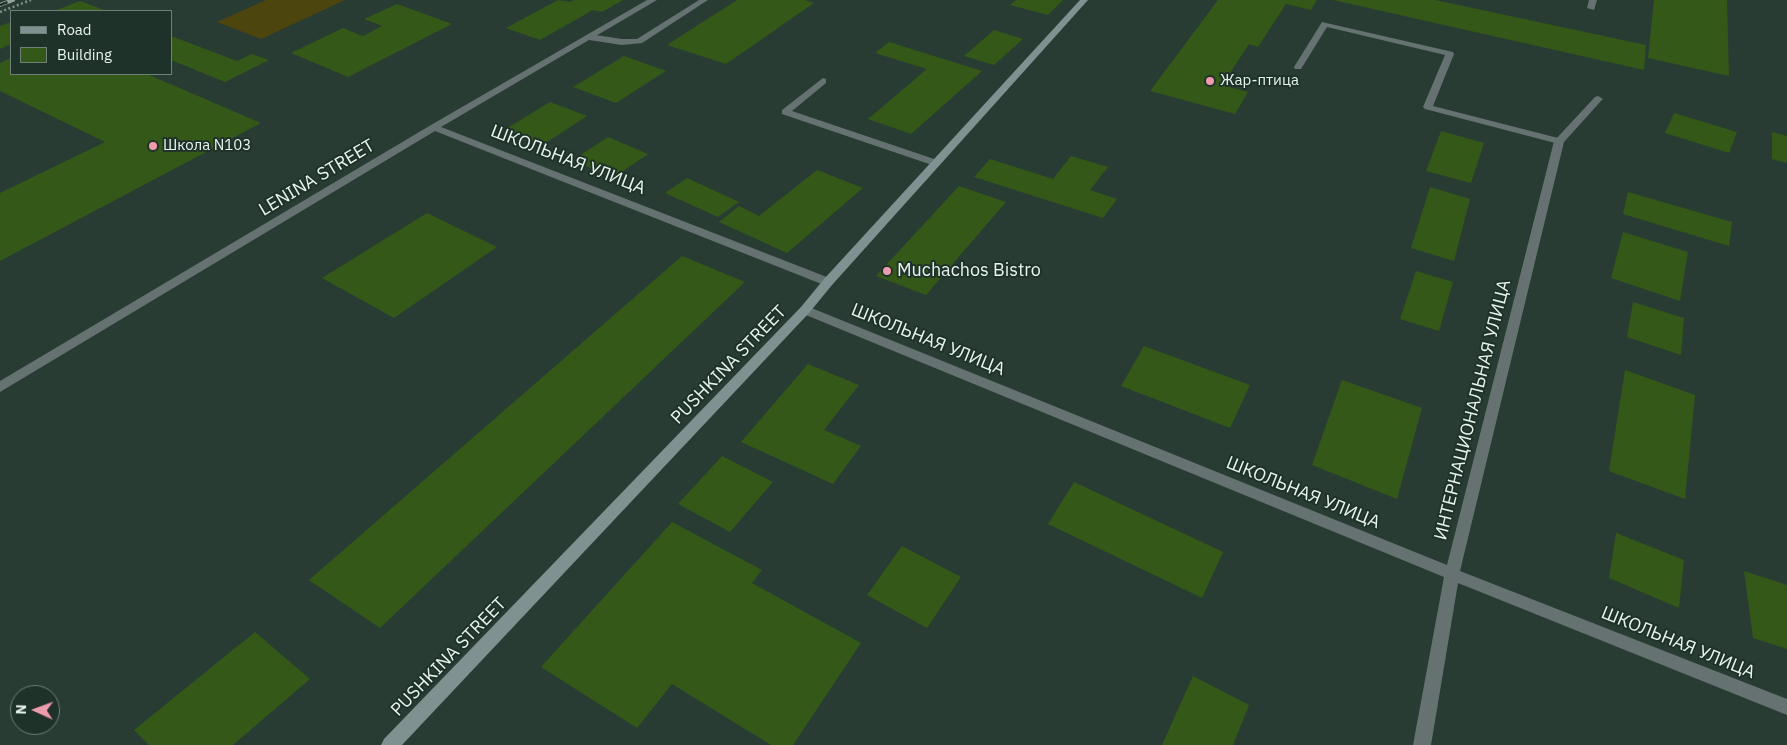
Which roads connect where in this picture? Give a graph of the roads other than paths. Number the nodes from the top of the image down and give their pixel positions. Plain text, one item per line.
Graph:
1 (653, 0) edge
2 (704, 0) edge
3 (1084, 0) edge
4 (589, 37) junction
5 (1298, 67) dead end
6 (822, 82) dead end
7 (1598, 99) dead end
8 (434, 127) junction
9 (1559, 141) junction
10 (936, 163) junction
11 (828, 282) junction
12 (806, 310) junction
13 (3, 382) edge
14 (1452, 574) junction
15 (1787, 707) edge
16 (390, 745) edge
17 (1422, 745) edge

1 - 4 street, LENINA STREET
2 - 4 street
3 - 10 main road, PUSHKINA STREET
4 - 8 street, LENINA STREET
5 - 9 street
6 - 10 street
7 - 9 street, ИНТЕРНАЦИОНАЛЬНАЯ УЛИЦА
8 - 11 street, ШКОЛЬНАЯ УЛИЦА
8 - 13 street, LENINA STREET
9 - 14 street, ИНТЕРНАЦИОНАЛЬНАЯ УЛИЦА
10 - 11 main road, PUSHKINA STREET
11 - 12 main road, PUSHKINA STREET
12 - 14 street, ШКОЛЬНАЯ УЛИЦА
12 - 16 main road, PUSHKINA STREET
14 - 15 street, ШКОЛЬНАЯ УЛИЦА
14 - 17 street, ИНТЕРНАЦИОНАЛЬНАЯ УЛИЦА

